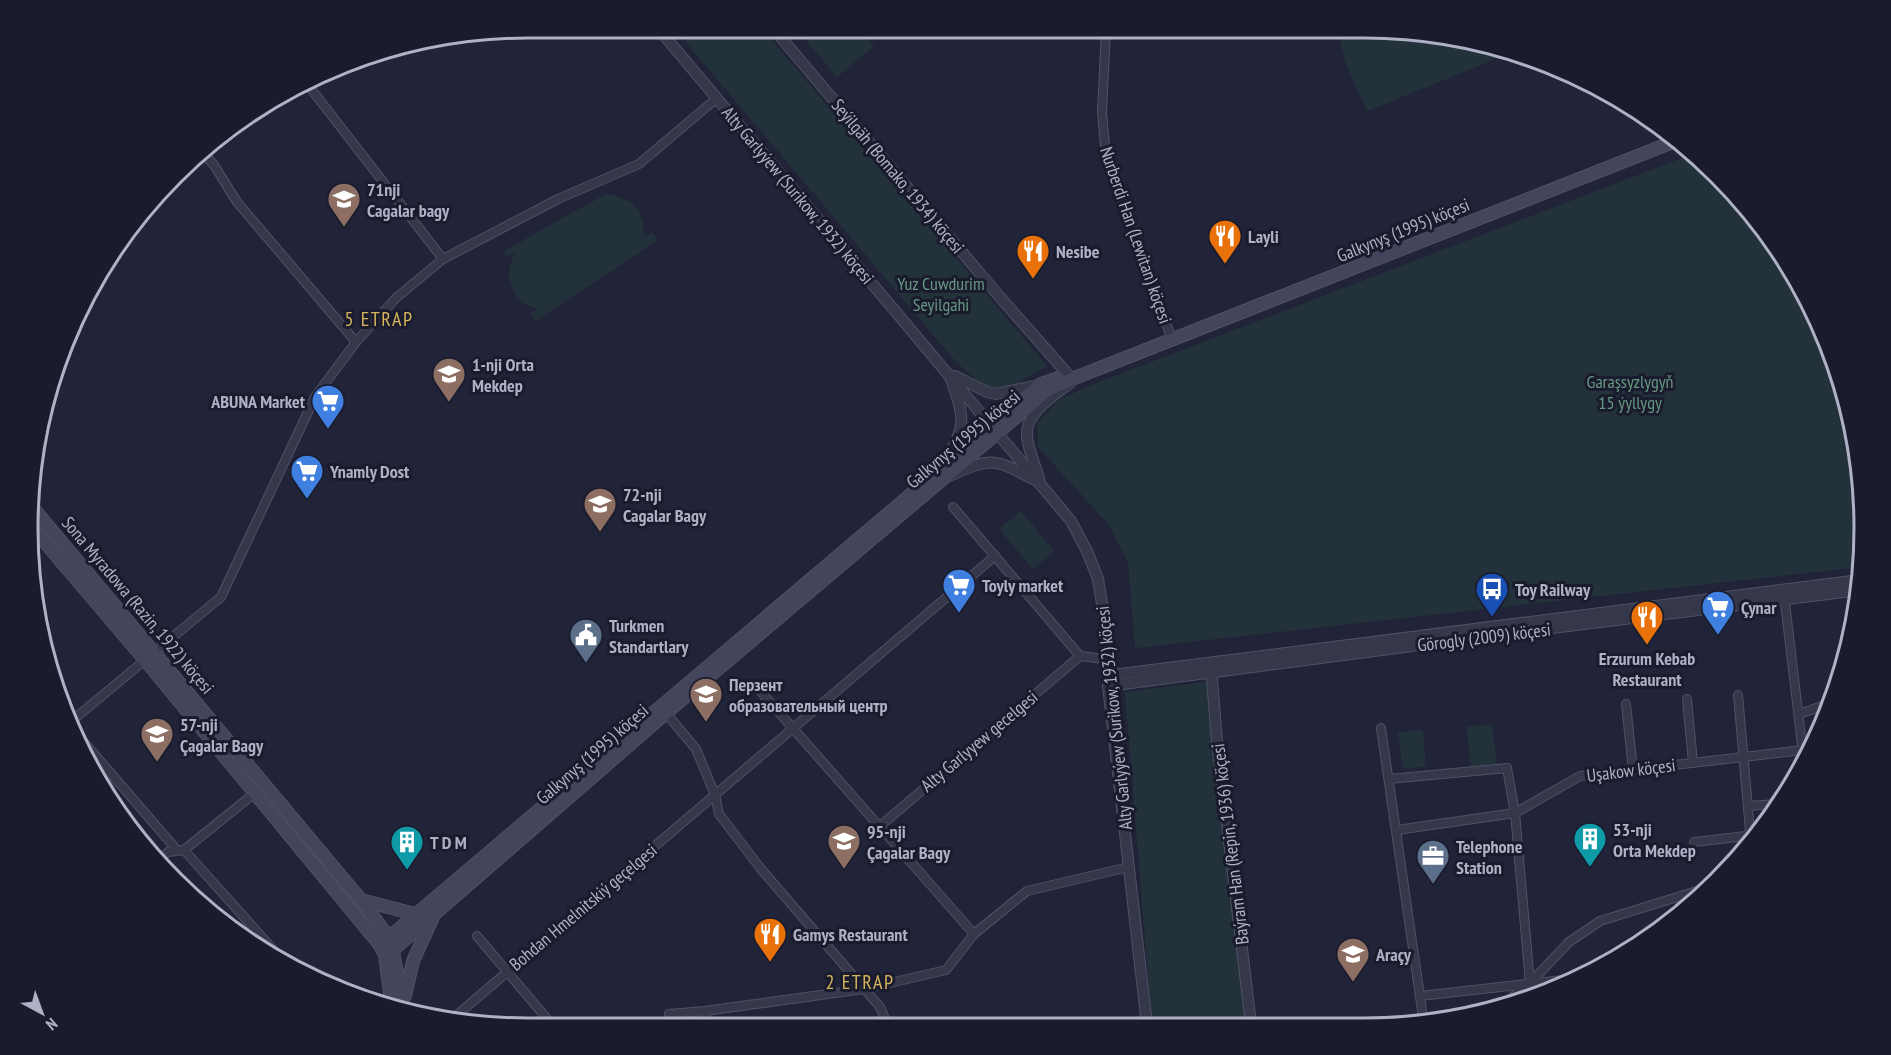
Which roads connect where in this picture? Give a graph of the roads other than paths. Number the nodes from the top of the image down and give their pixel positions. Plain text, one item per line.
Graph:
1 (666, 38) edge
2 (781, 38) edge
3 (1106, 38) edge
4 (311, 88) edge
5 (717, 98) junction
6 (1664, 141) edge
7 (1668, 144) edge
8 (207, 157) edge
9 (443, 259) junction
10 (1170, 334) junction
11 (356, 342) junction
12 (949, 374) junction
13 (1072, 377) junction
14 (1041, 384) junction
15 (995, 428) junction
16 (941, 475) junction
17 (1041, 484) junction
18 (953, 507) dead end
19 (38, 515) edge
20 (38, 534) edge
21 (995, 556) junction
22 (1850, 582) edge
23 (1849, 591) edge
24 (1784, 595) junction
25 (150, 656) junction
26 (1080, 656) junction
27 (1111, 660) junction
28 (1211, 668) junction
29 (1112, 675) junction
30 (1108, 686) junction
31 (761, 692) dead end
32 (1738, 695) dead end
33 (1687, 699) dead end
34 (1626, 704) dead end
35 (1819, 707) edge
36 (666, 713) junction
37 (1799, 714) junction
38 (77, 719) edge
39 (794, 728) junction
40 (1381, 728) dead end
41 (1802, 745) edge
42 (91, 750) edge
43 (1800, 750) edge
44 (1744, 757) junction
45 (1693, 763) junction
46 (1633, 770) junction
47 (1389, 779) junction
48 (255, 793) junction
49 (715, 795) junction
50 (1768, 805) edge
51 (1748, 806) junction
52 (1515, 813) junction
53 (879, 827) junction
54 (1750, 829) edge
55 (1397, 830) junction
56 (1744, 836) edge
57 (1694, 842) dead end
58 (180, 850) junction
59 (164, 856) edge
60 (1129, 867) junction
61 (1686, 897) edge
62 (361, 900) junction
63 (436, 912) junction
64 (415, 914) junction
65 (975, 934) junction
66 (477, 936) dead end
67 (265, 941) edge
68 (387, 947) junction
69 (507, 971) junction
70 (1547, 981) edge
71 (1530, 983) junction
72 (864, 989) junction
73 (1521, 991) edge
74 (1420, 996) junction
75 (398, 1000) edge
76 (402, 1001) edge
77 (705, 1011) junction
78 (460, 1012) edge
79 (1422, 1013) edge
80 (546, 1018) edge
81 (672, 1018) edge
82 (705, 1018) edge
83 (885, 1018) edge
84 (1146, 1018) edge
85 (1250, 1018) edge

1 - 5 street, Alty Garlyýew (Surikow, 1932) köçesi
2 - 13 street, Seýilgäh (Bomako, 1934) köçesi
3 - 10 street, Nurberdi Han (Lewitan) köçesi
4 - 9 street
5 - 9 street
5 - 12 street, Alty Garlyýew (Surikow, 1932) köçesi
6 - 10 main road, Galkynyş (1995) köçesi
7 - 13 main road, Galkynyş (1995) köçesi
8 - 11 street
9 - 11 street
10 - 13 main road, Galkynyş (1995) köçesi
11 - 25 street
12 - 14 street
12 - 15 street, Alty Garlyýew (Surikow, 1932) köçesi
12 - 16 street
13 - 14 main road, Galkynyş (1995) köçesi
13 - 15 main road, Galkynyş (1995) köçesi
13 - 17 street
14 - 15 main road, Galkynyş (1995) köçesi
15 - 16 main road, Galkynyş (1995) köçesi
15 - 17 street, Alty Garlyýew (Surikow, 1932) köçesi
16 - 17 street
16 - 36 main road, Galkynyş (1995) köçesi
16 - 64 main road, Galkynyş (1995) köçesi
17 - 27 street, Alty Garlyýew (Surikow, 1932) köçesi
18 - 21 street
19 - 25 main road, Sona Myradowa (Razin, 1922) köçesi
20 - 25 main road
21 - 26 street
21 - 39 street, Bohdan Hmelnitskiý geçelgesi
22 - 24 street, Görogly (2009) köçesi
23 - 24 street, Görogly (2009) köçesi
24 - 28 street, Görogly (2009) köçesi
24 - 37 street
25 - 38 street
25 - 48 main road
25 - 62 main road, Sona Myradowa (Razin, 1922) köçesi
26 - 27 street
26 - 53 street, Alty Garlyyew gecelgesi
27 - 29 street, Alty Garlyýew (Surikow, 1932) köçesi
28 - 29 street, Görogly (2009) köçesi
28 - 30 street, Görogly (2009) köçesi
28 - 85 street, Baýram Han (Repin, 1936) köçesi
29 - 30 street, Alty Garlyýew (Surikow, 1932) köçesi
30 - 60 street, Alty Garlyýew (Surikow, 1932) köçesi
31 - 39 street
32 - 44 street
33 - 45 street
34 - 46 street
35 - 37 street
36 - 49 street
36 - 63 main road, Galkynyş (1995) köçesi
37 - 41 street
39 - 49 street, Bohdan Hmelnitskiý geçelgesi
39 - 53 street
40 - 47 street
42 - 58 street
43 - 44 street, Uşakow köçesi
44 - 45 street, Uşakow köçesi
44 - 51 street
45 - 46 street, Uşakow köçesi
46 - 52 street, Uşakow köçesi
47 - 52 street
47 - 55 street
48 - 58 street
48 - 68 main road
49 - 69 street, Bohdan Hmelnitskiý geçelgesi
49 - 72 street
50 - 51 street
51 - 54 street
52 - 55 street, Uşakow köçesi
52 - 71 street
53 - 65 street
55 - 74 street
56 - 57 street
58 - 59 street
58 - 67 street
60 - 65 street
60 - 84 street, Alty Garlyýew (Surikow, 1932) köçesi
61 - 71 street
62 - 64 main road
62 - 68 main road, Sona Myradowa (Razin, 1922) köçesi
63 - 68 main road, Galkynyş (1995) köçesi
63 - 76 main road
64 - 68 main road, Galkynyş (1995) köçesi
65 - 72 street
66 - 69 street
68 - 75 main road
69 - 78 street, Bohdan Hmelnitskiý geçelgesi
69 - 80 street
70 - 71 street
71 - 73 street
71 - 74 street
72 - 77 street
72 - 83 street
74 - 79 street
77 - 81 street
77 - 82 street

